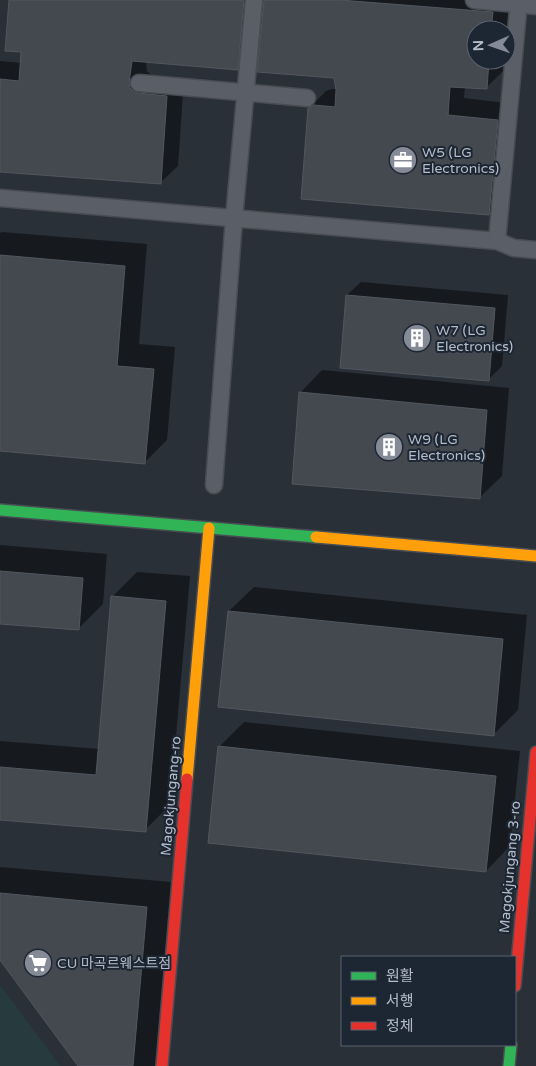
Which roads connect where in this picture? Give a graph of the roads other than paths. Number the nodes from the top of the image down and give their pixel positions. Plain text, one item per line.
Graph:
1 (254, 0) edge
2 (474, 0) edge
3 (519, 2) edge
4 (536, 6) edge
5 (139, 83) dead end
6 (246, 93) junction
7 (306, 98) dead end
8 (0, 198) edge
9 (234, 218) junction
10 (497, 241) junction
11 (536, 250) edge
12 (214, 485) dead end
13 (0, 510) edge
14 (209, 528) junction
15 (536, 556) edge
16 (536, 752) edge
17 (516, 975) edge
18 (511, 1046) edge
19 (162, 1066) edge
20 (509, 1066) edge

1 - 6 street
2 - 3 street
3 - 4 street
3 - 10 street
5 - 6 street
6 - 7 street
6 - 9 street
8 - 9 street
9 - 10 street
9 - 12 street
10 - 11 street
13 - 14 street
14 - 15 street
14 - 19 street, Magokjungang-ro
16 - 17 street, Magokjungang 3-ro
18 - 20 street

